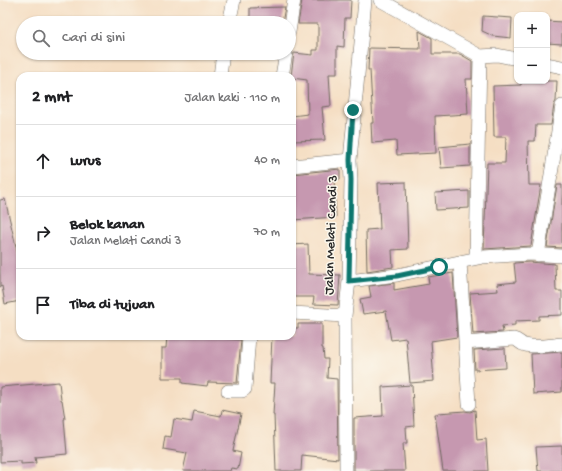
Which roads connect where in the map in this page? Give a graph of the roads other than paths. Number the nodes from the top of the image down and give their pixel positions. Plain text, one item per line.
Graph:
1 (234, 0) edge
2 (294, 0) edge
3 (364, 0) edge
4 (380, 0) edge
5 (231, 16) edge
6 (292, 16) edge
7 (480, 56) junction
8 (514, 58) edge
9 (222, 60) edge
10 (285, 60) edge
11 (550, 65) edge
12 (562, 67) edge
13 (221, 72) edge
14 (283, 72) edge
15 (562, 106) edge
16 (350, 160) junction
17 (296, 166) edge
18 (538, 255) junction
19 (562, 256) edge
20 (476, 258) junction
21 (460, 262) junction
22 (349, 281) junction
23 (296, 313) edge
24 (345, 316) junction
25 (249, 340) edge
26 (465, 343) junction
27 (562, 344) edge
28 (228, 391) dead end
29 (469, 404) dead end
30 (346, 471) edge

1 - 5 street
2 - 6 street
3 - 16 street, Jalan Melati Candi 3
4 - 7 street
7 - 8 street
7 - 20 street
9 - 13 street
10 - 14 street
11 - 12 street
15 - 18 street
16 - 17 street
16 - 22 street, Jalan Melati Candi 3
18 - 19 street
18 - 20 street
20 - 21 street
21 - 22 street
21 - 26 street
22 - 24 street, Jalan Melati Candi 3
23 - 24 street
24 - 30 street, Jalan Melati Candi 3
25 - 28 street
26 - 27 street
26 - 29 street

